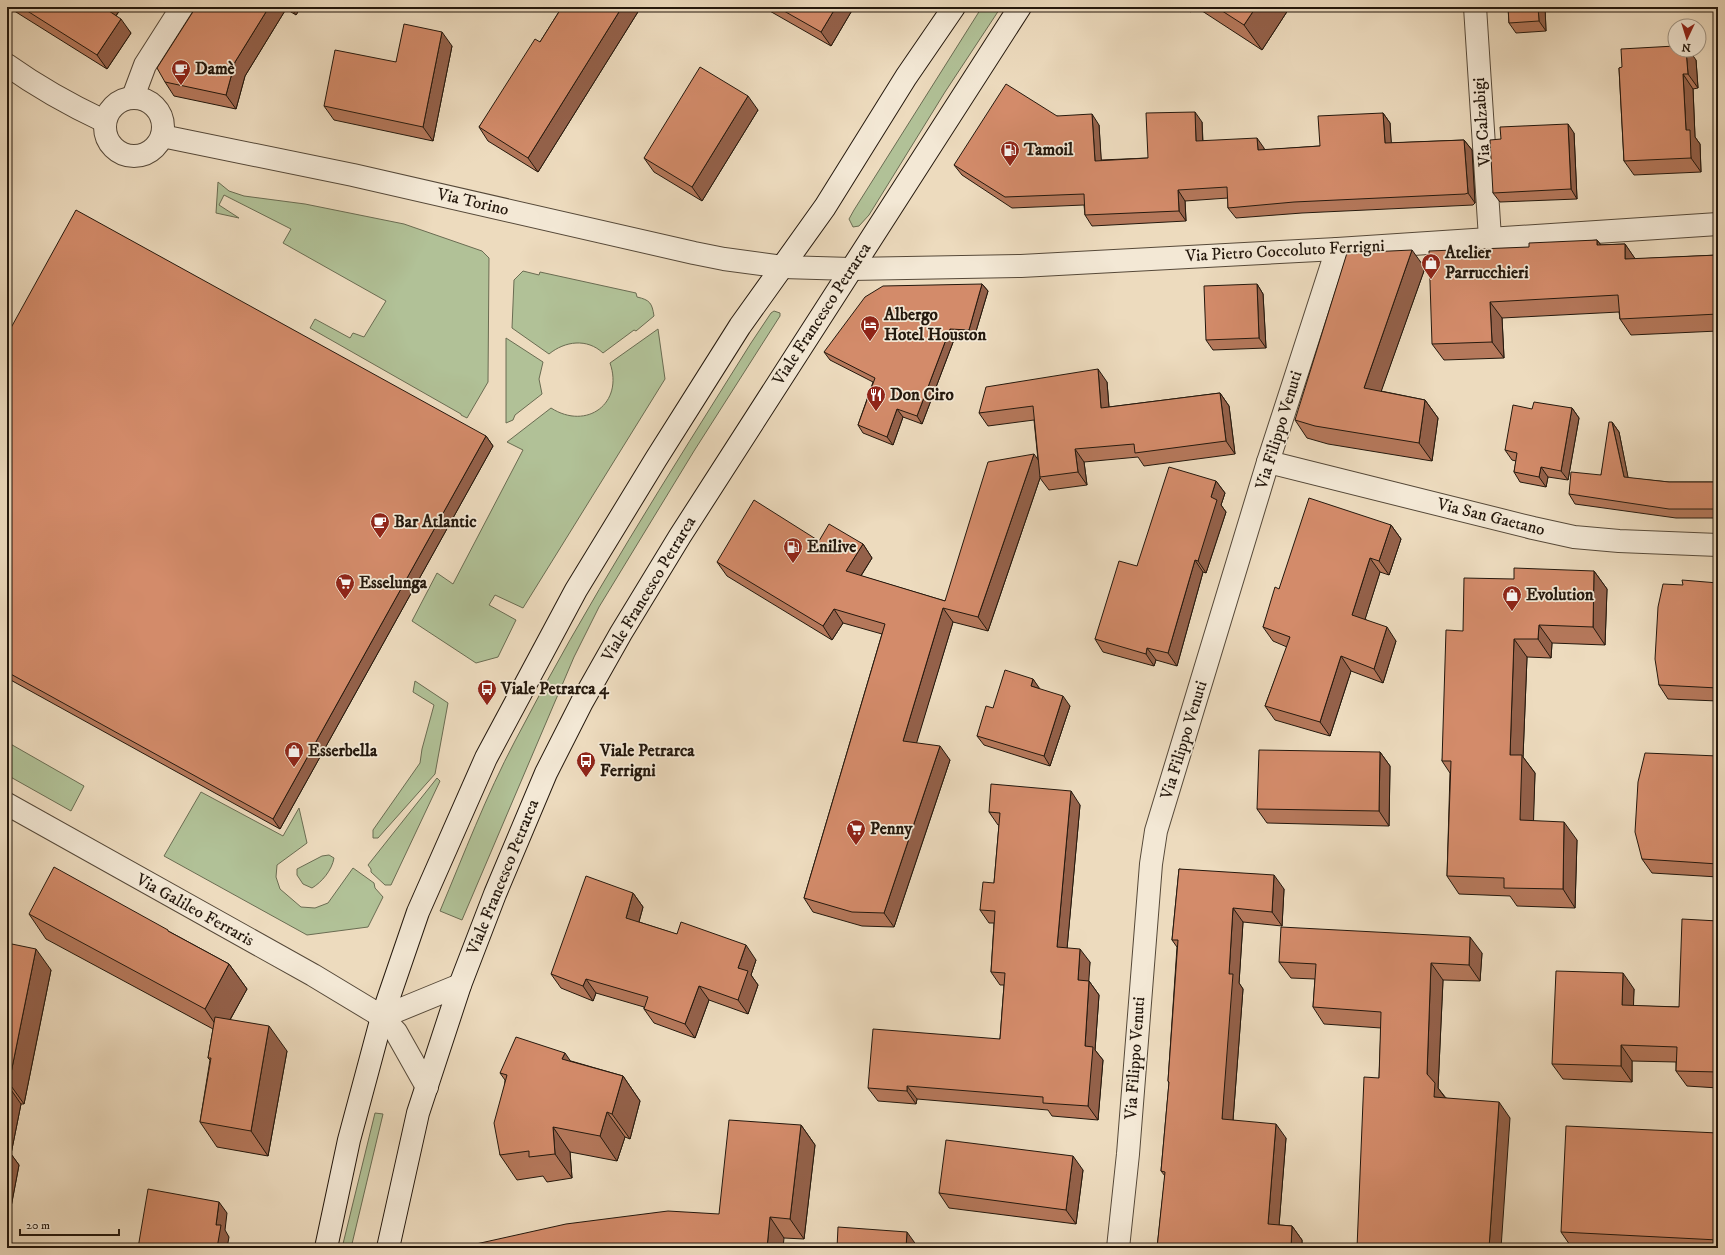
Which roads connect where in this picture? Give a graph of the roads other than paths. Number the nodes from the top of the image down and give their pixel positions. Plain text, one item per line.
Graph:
1 (182, 7) edge
2 (954, 7) edge
3 (1020, 7) edge
4 (1475, 7) edge
5 (7, 65) edge
6 (134, 97) junction
7 (104, 121) junction
8 (162, 136) junction
9 (1718, 224) edge
10 (1490, 238) junction
11 (1337, 248) junction
12 (783, 267) junction
13 (851, 269) junction
14 (1268, 462) junction
15 (1718, 545) edge
16 (7, 804) edge
17 (460, 985) junction
18 (382, 1017) junction
19 (427, 1087) junction
20 (326, 1248) edge
21 (388, 1248) edge
22 (1118, 1248) edge

1 - 6 street
2 - 12 street
3 - 13 street, Viale Francesco Petrarca
4 - 10 street, Via Calzabigi
5 - 7 street
6 - 7 street
6 - 8 street
7 - 8 street
8 - 12 street, Via Torino
9 - 10 street, Via Pietro Coccoluto Ferrigni
10 - 11 street, Via Pietro Coccoluto Ferrigni
11 - 13 street, Via Pietro Coccoluto Ferrigni
11 - 14 street, Via Filippo Venuti
12 - 13 street, Via Torino
12 - 18 street
13 - 17 street, Viale Francesco Petrarca
14 - 15 street, Via San Gaetano
14 - 22 street, Via Filippo Venuti
16 - 18 street, Via Galileo Ferraris
17 - 18 street
17 - 19 street, Viale Francesco Petrarca
18 - 19 street, Via Galileo Ferraris
18 - 20 street
19 - 21 street, Viale Francesco Petrarca

